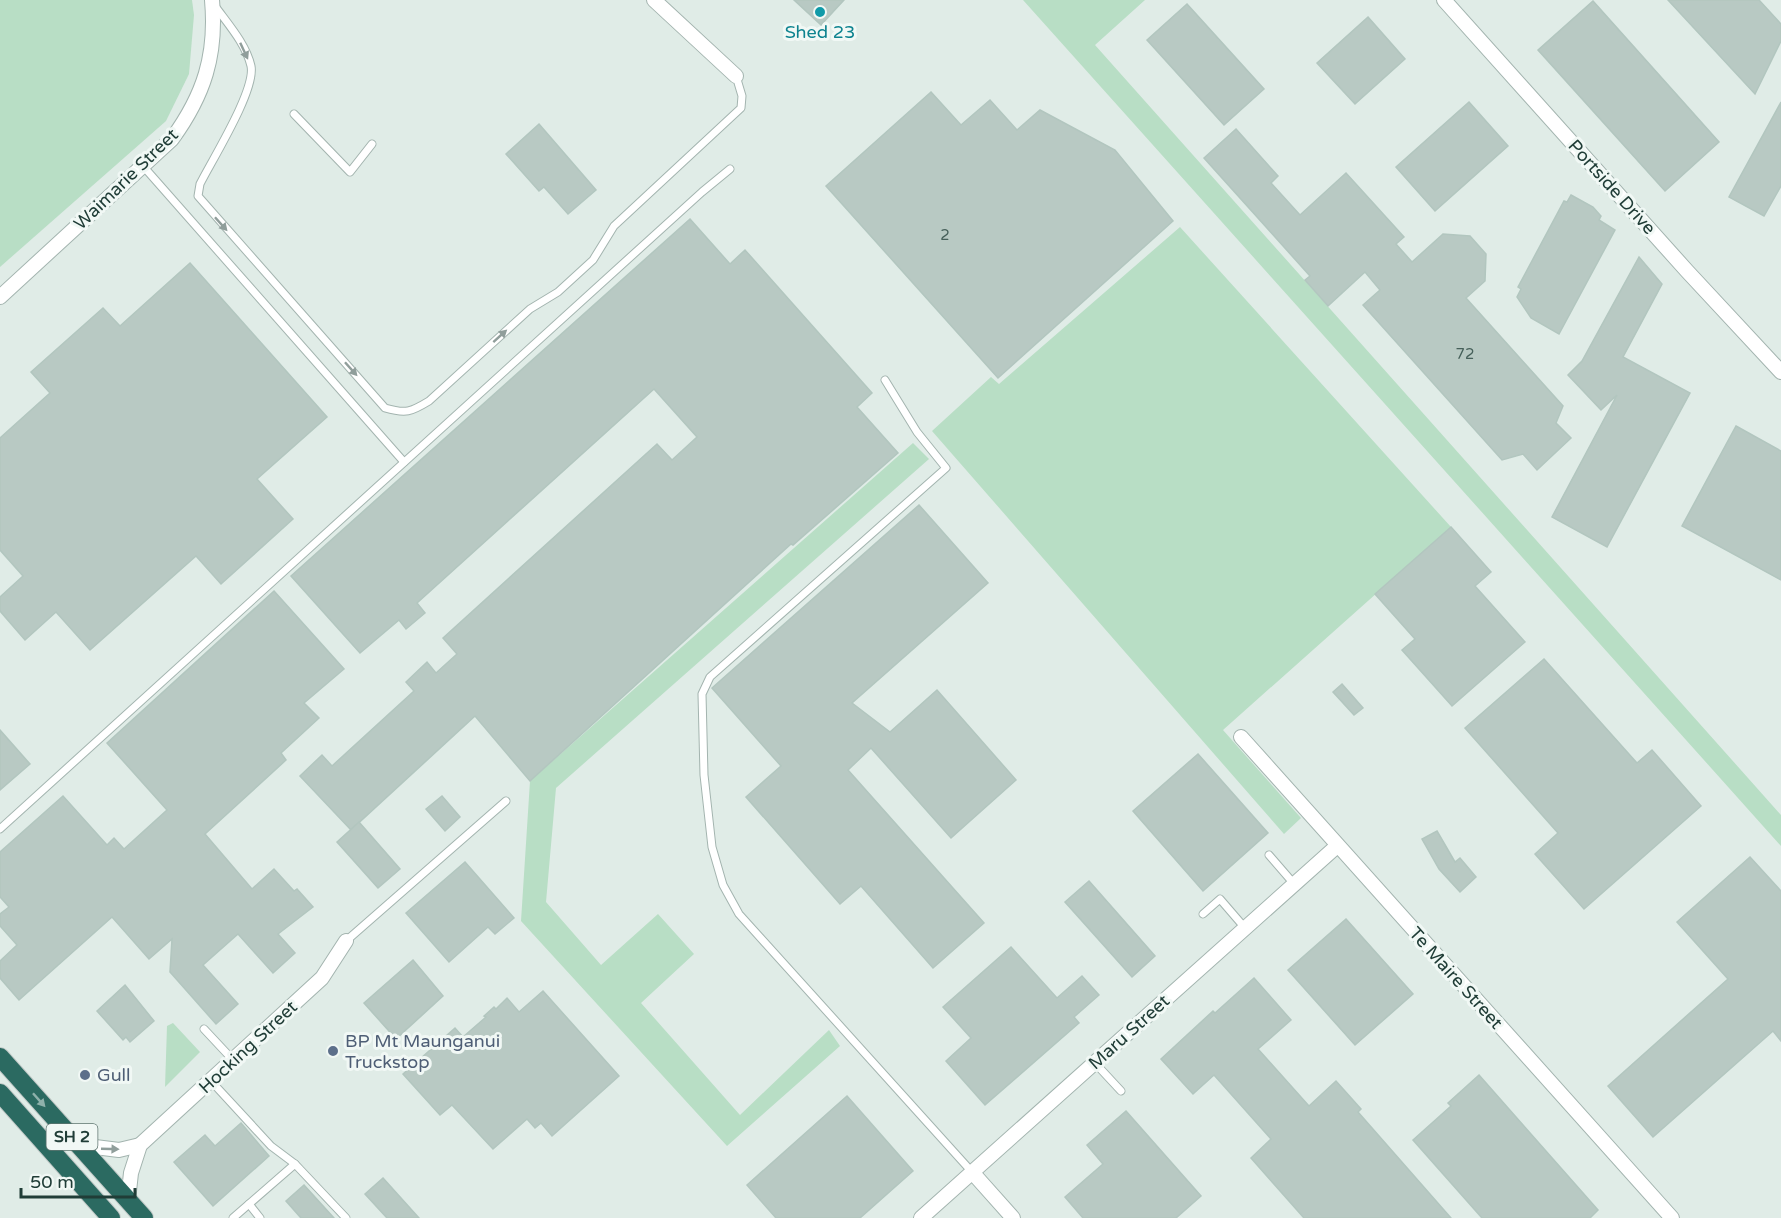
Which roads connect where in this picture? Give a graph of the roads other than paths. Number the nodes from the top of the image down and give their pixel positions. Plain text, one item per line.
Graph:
1 (654, 0) edge
2 (1444, 0) edge
3 (212, 1) edge
4 (736, 76) joint
5 (294, 114) dead end
6 (372, 144) dead end
7 (143, 166) junction
8 (730, 169) dead end
9 (0, 297) edge
10 (1781, 372) edge
11 (885, 380) dead end
12 (404, 462) junction
13 (1241, 736) dead end
14 (506, 801) dead end
15 (0, 829) edge
16 (1337, 846) junction
17 (1269, 855) dead end
18 (1295, 885) junction
19 (1203, 914) dead end
20 (1245, 928) junction
21 (346, 941) joint
22 (204, 1029) dead end
23 (0, 1057) edge
24 (233, 1060) junction
25 (1095, 1063) junction
26 (211, 1081) junction
27 (1121, 1091) dead end
28 (0, 1093) edge
29 (79, 1145) junction
30 (140, 1145) junction
31 (295, 1164) junction
32 (972, 1172) junction
33 (128, 1200) junction
34 (249, 1204) junction
35 (1670, 1217) edge
36 (111, 1218) edge
37 (144, 1218) edge
38 (233, 1218) edge
39 (260, 1218) edge
40 (346, 1218) edge
41 (921, 1218) edge
42 (1013, 1218) edge

1 - 4 street
2 - 10 street, Portside Drive
3 -> 4 lane
3 - 7 street, Waimarie Street
5 - 6 lane
7 - 9 street, Waimarie Street
7 - 12 lane
8 - 12 lane
11 - 32 lane
12 - 15 lane
13 - 16 street, Te Maire Street
14 - 21 lane
16 - 18 street, Maru Street
16 - 35 street, Te Maire Street
17 - 18 lane
18 - 20 street, Maru Street
19 - 20 lane
20 - 25 street, Maru Street
21 - 24 street, Hocking Street
22 - 24 lane
23 -> 29 highway, SH 2
24 - 26 street, Hocking Street
25 - 27 lane
25 - 32 street, Maru Street
26 - 30 street, Hocking Street
26 - 31 lane
28 - 36 highway, SH 2
29 -> 30 street
29 - 33 highway, SH 2
30 - 33 street
31 - 34 lane
31 - 40 lane
32 - 41 street, Maru Street
32 - 42 street
33 - 37 highway, SH 2
34 - 38 lane
34 - 39 lane

